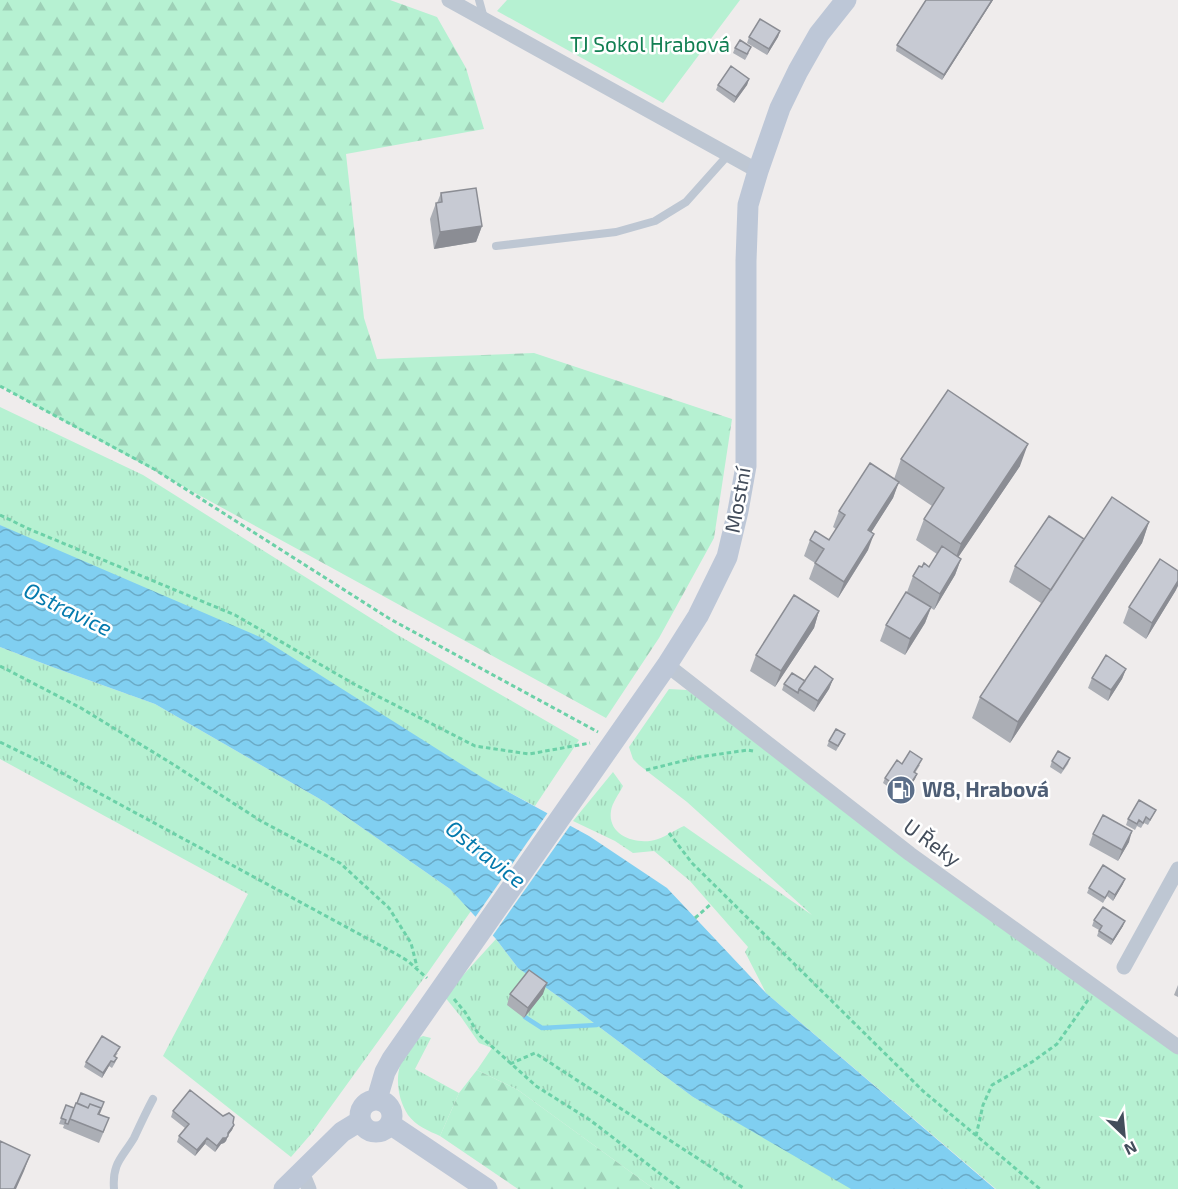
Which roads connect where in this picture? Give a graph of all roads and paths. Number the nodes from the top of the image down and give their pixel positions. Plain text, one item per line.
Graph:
1 (450, 0) edge
2 (479, 0) edge
3 (846, 0) edge
4 (484, 19) junction
5 (728, 155) junction
6 (758, 171) junction
7 (496, 246) dead end
8 (0, 386) edge
9 (0, 515) edge
10 (667, 665) junction
11 (0, 666) edge
12 (0, 742) edge
13 (600, 744) junction
14 (783, 755) junction
15 (646, 770) dead end
16 (669, 833) dead end
17 (1178, 869) edge
18 (711, 904) dead end
19 (695, 918) dead end
20 (1124, 967) dead end
21 (418, 970) junction
22 (1096, 987) junction
23 (440, 988) junction
24 (1178, 1047) edge
25 (510, 1064) junction
26 (153, 1099) dead end
27 (377, 1099) junction
28 (360, 1120) junction
29 (390, 1124) junction
30 (976, 1136) junction
31 (305, 1181) edge
32 (114, 1189) edge
33 (284, 1189) edge
34 (487, 1189) edge
35 (680, 1189) edge
36 (745, 1189) edge
37 (1040, 1189) edge

1 - 4 street
2 - 4 lane
3 - 6 main road, Mostní
4 - 5 street
5 - 6 street
5 - 7 lane
6 - 10 main road, Mostní
8 - 13 path
9 - 13 path
10 - 13 main road, Mostní
10 - 14 street, U Řeky
11 - 21 path
12 - 21 path
13 - 23 main road, Mostní
14 - 15 path
14 - 22 street, U Řeky
16 - 30 path
17 - 20 street
18 - 19 path
21 - 23 path
22 - 24 street, U Řeky
22 - 30 path
23 - 25 path
23 - 27 main road, Mostní
25 - 35 path
25 - 36 path
26 - 32 lane
27 - 28 main road
27 - 29 main road
28 - 29 main road
28 - 31 main road
29 - 34 main road
30 - 37 path
31 - 33 main road

